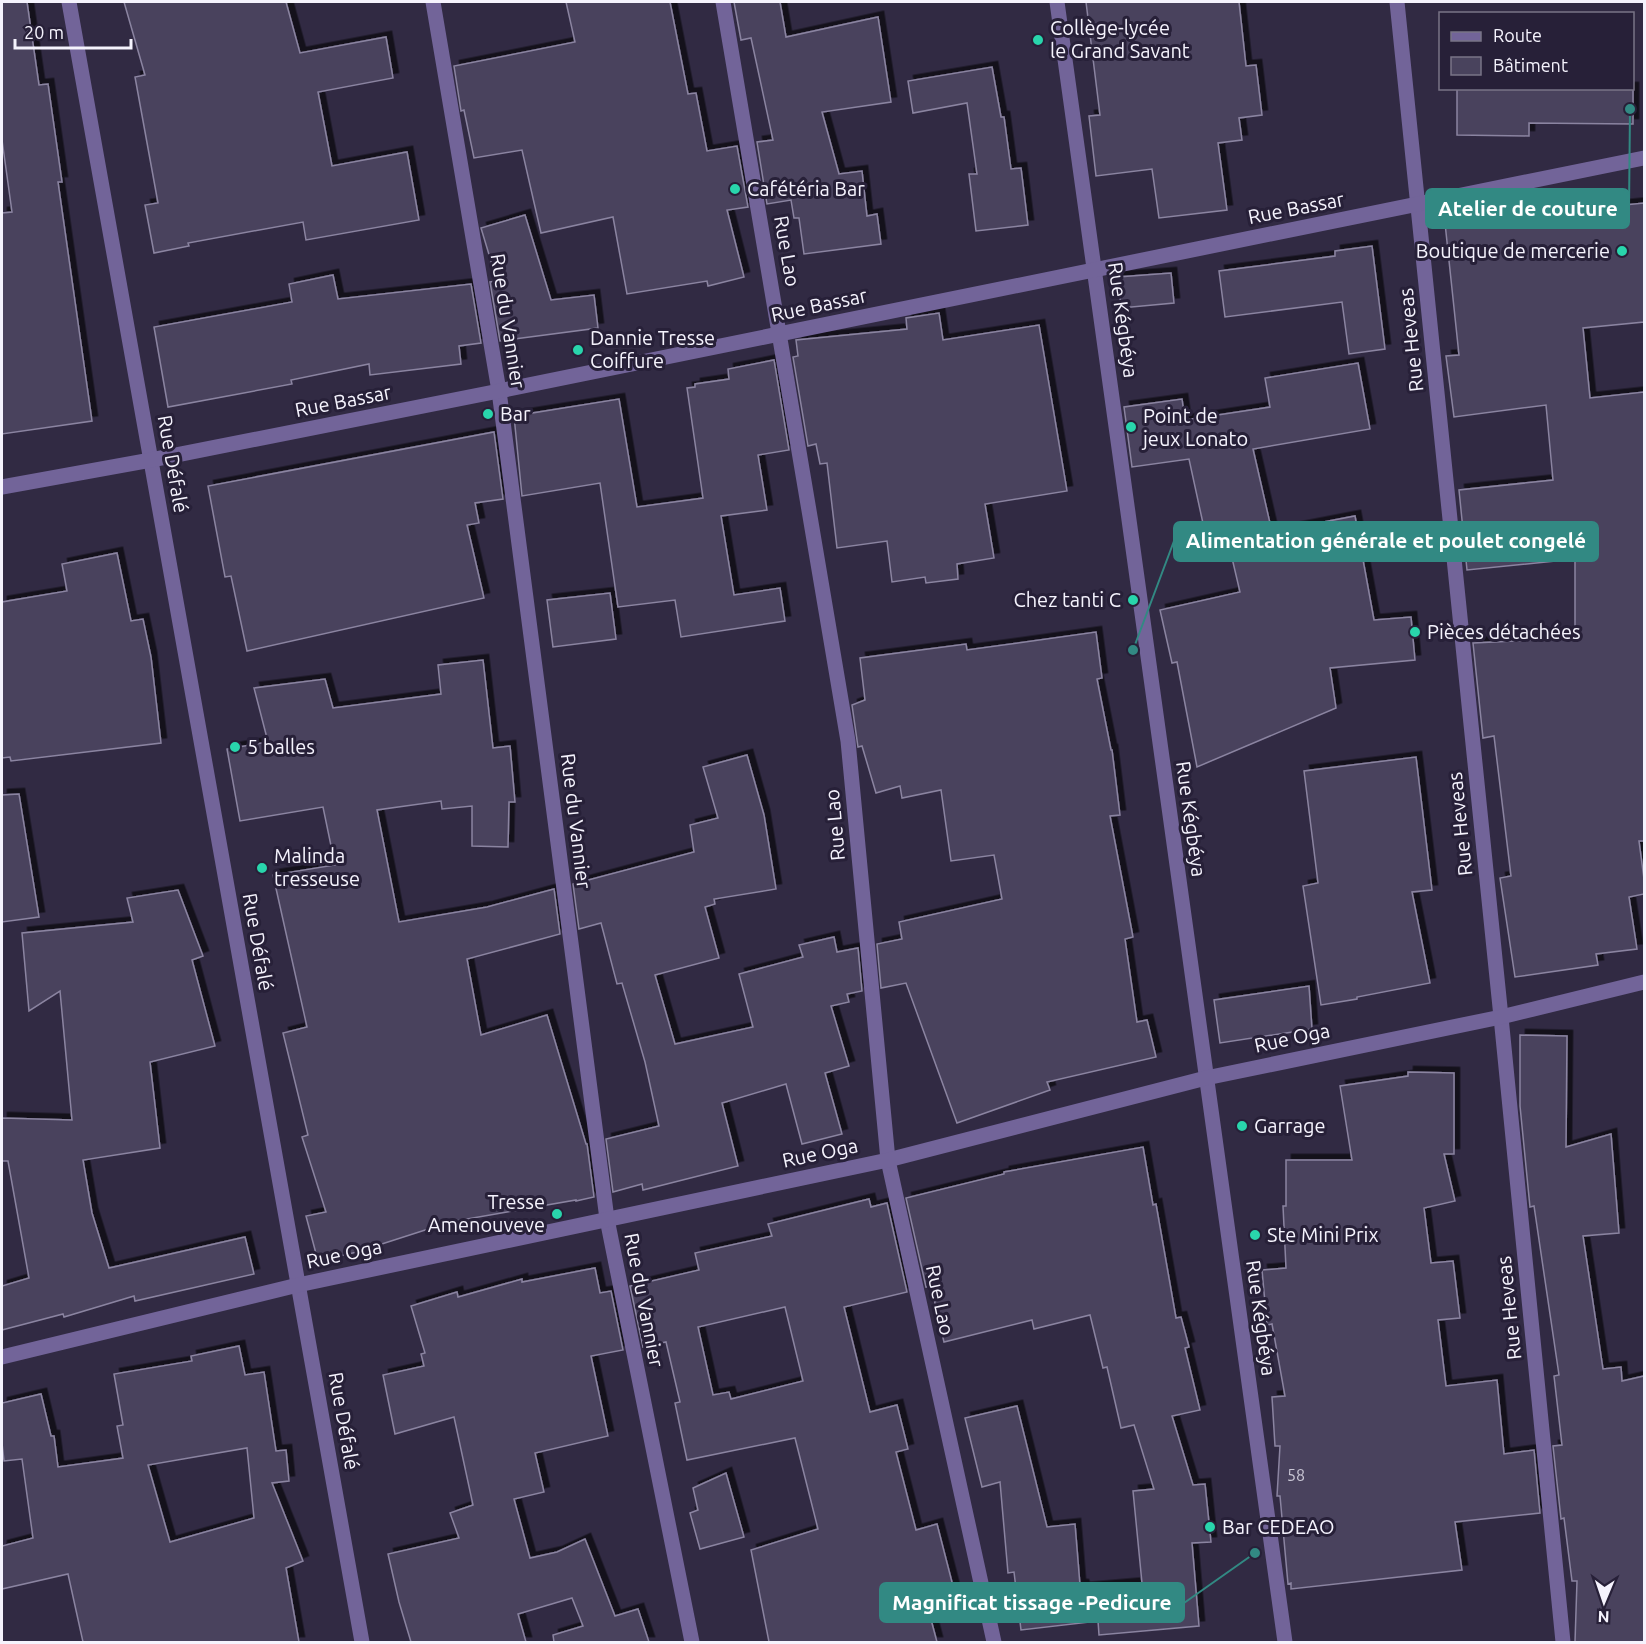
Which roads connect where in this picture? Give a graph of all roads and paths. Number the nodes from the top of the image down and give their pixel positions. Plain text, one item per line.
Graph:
1 (69, 2) edge
2 (433, 2) edge
3 (723, 2) edge
4 (1057, 2) edge
5 (1397, 2) edge
6 (1644, 159) edge
7 (1418, 204) junction
8 (1094, 269) junction
9 (780, 334) junction
10 (499, 391) junction
11 (151, 460) junction
12 (2, 487) edge
13 (1644, 982) edge
14 (1501, 1017) junction
15 (1206, 1078) junction
16 (888, 1160) junction
17 (607, 1219) junction
18 (298, 1285) junction
19 (2, 1357) edge
20 (362, 1642) edge
21 (692, 1642) edge
22 (993, 1642) edge
23 (1285, 1642) edge
24 (1563, 1642) edge

1 - 11 street, Rue Défalé
2 - 10 street, Rue du Vannier
3 - 9 street, Rue Lao
4 - 8 street, Rue Kégbéya
5 - 7 street, Rue Heveas
6 - 7 street, Rue Bassar
7 - 8 street, Rue Bassar
7 - 14 street, Rue Heveas
8 - 9 street, Rue Bassar
8 - 15 street, Rue Kégbéya
9 - 10 street, Rue Bassar
9 - 16 street, Rue Lao
10 - 11 street, Rue Bassar
10 - 17 street, Rue du Vannier
11 - 12 street, Rue Bassar
11 - 18 street, Rue Défalé
13 - 14 street, Rue Oga
14 - 15 street, Rue Oga
14 - 24 street, Rue Heveas
15 - 16 street, Rue Oga
15 - 23 street, Rue Kégbéya
16 - 17 street, Rue Oga
16 - 22 street, Rue Lao
17 - 18 street, Rue Oga
17 - 21 street, Rue du Vannier
18 - 19 street, Rue Oga
18 - 20 street, Rue Défalé

